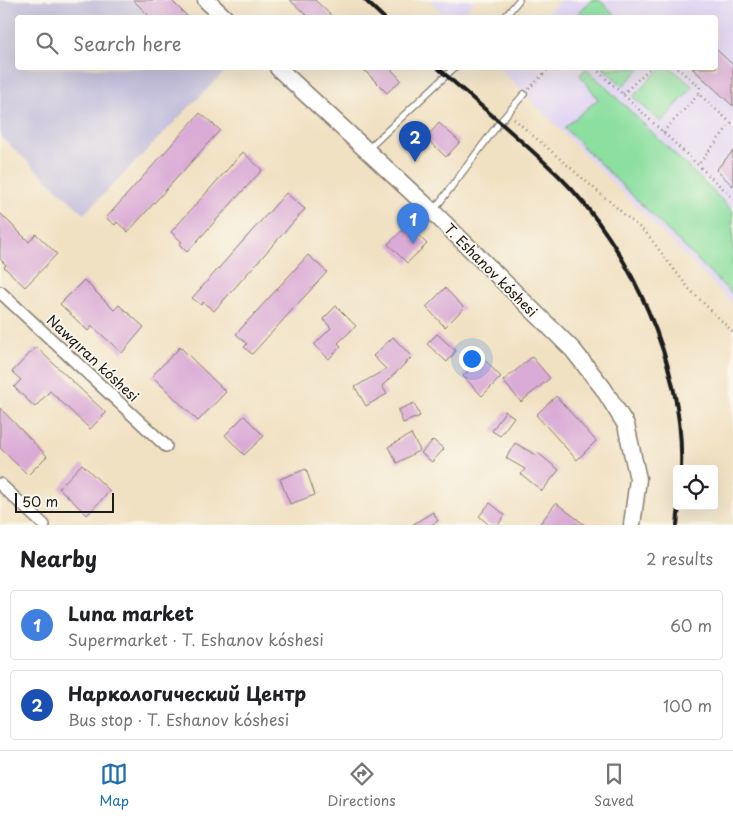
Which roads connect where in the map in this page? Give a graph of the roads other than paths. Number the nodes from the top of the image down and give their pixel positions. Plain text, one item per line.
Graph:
1 (206, 0) edge
2 (520, 0) edge
3 (222, 15) edge
4 (507, 15) edge
5 (280, 70) edge
6 (452, 70) edge
7 (524, 94) road end
8 (366, 150) junction
9 (433, 212) junction
10 (0, 292) edge
11 (166, 446) dead end
12 (0, 484) edge
13 (44, 525) edge
14 (632, 525) edge

1 - 3 main road
2 - 4 lane
5 - 8 main road, T. Eshanov kóshesi
6 - 8 lane
7 - 9 lane
8 - 9 main road, T. Eshanov kóshesi
9 - 14 main road, T. Eshanov kóshesi
10 - 11 street, Nawqıran kóshesi
12 - 13 street

